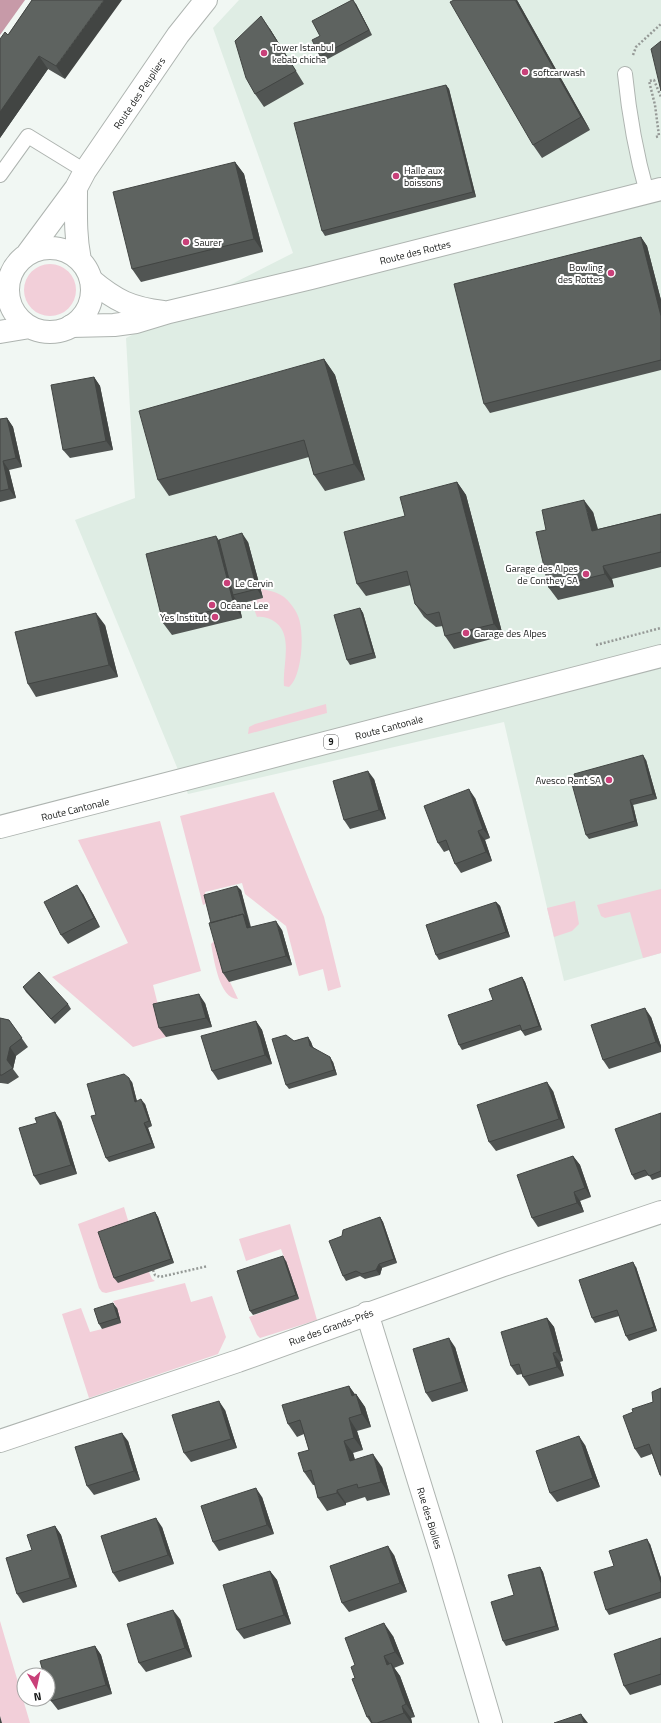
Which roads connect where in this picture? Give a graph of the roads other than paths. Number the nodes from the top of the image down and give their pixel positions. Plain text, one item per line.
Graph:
1 (206, 0) edge
2 (626, 74) road end
3 (0, 175) edge
4 (81, 179) junction
5 (654, 191) edge
6 (28, 254) junction
7 (80, 260) junction
8 (91, 280) junction
9 (4, 292) edge
10 (169, 312) junction
11 (71, 326) junction
12 (30, 327) junction
13 (0, 332) edge
14 (661, 656) edge
15 (0, 828) edge
16 (661, 1212) edge
17 (367, 1313) junction
18 (0, 1441) edge
19 (491, 1723) edge

1 - 4 street, Route des Peupliers
2 - 5 lane
3 - 4 lane
4 - 6 street, Route des Peupliers
4 - 7 street
5 - 10 street, Route des Rottes
6 - 7 street
6 - 9 street
7 - 8 street
8 - 10 street, Route des Rottes
8 - 11 street
9 - 12 street
10 - 11 street, Route des Rottes
11 - 12 street
12 - 13 street
14 - 15 street, Route Cantonale / 9
16 - 17 street, Rue des Grands-Prés
17 - 18 street, Rue des Grands-Prés
17 - 19 street, Rue des Biolles

